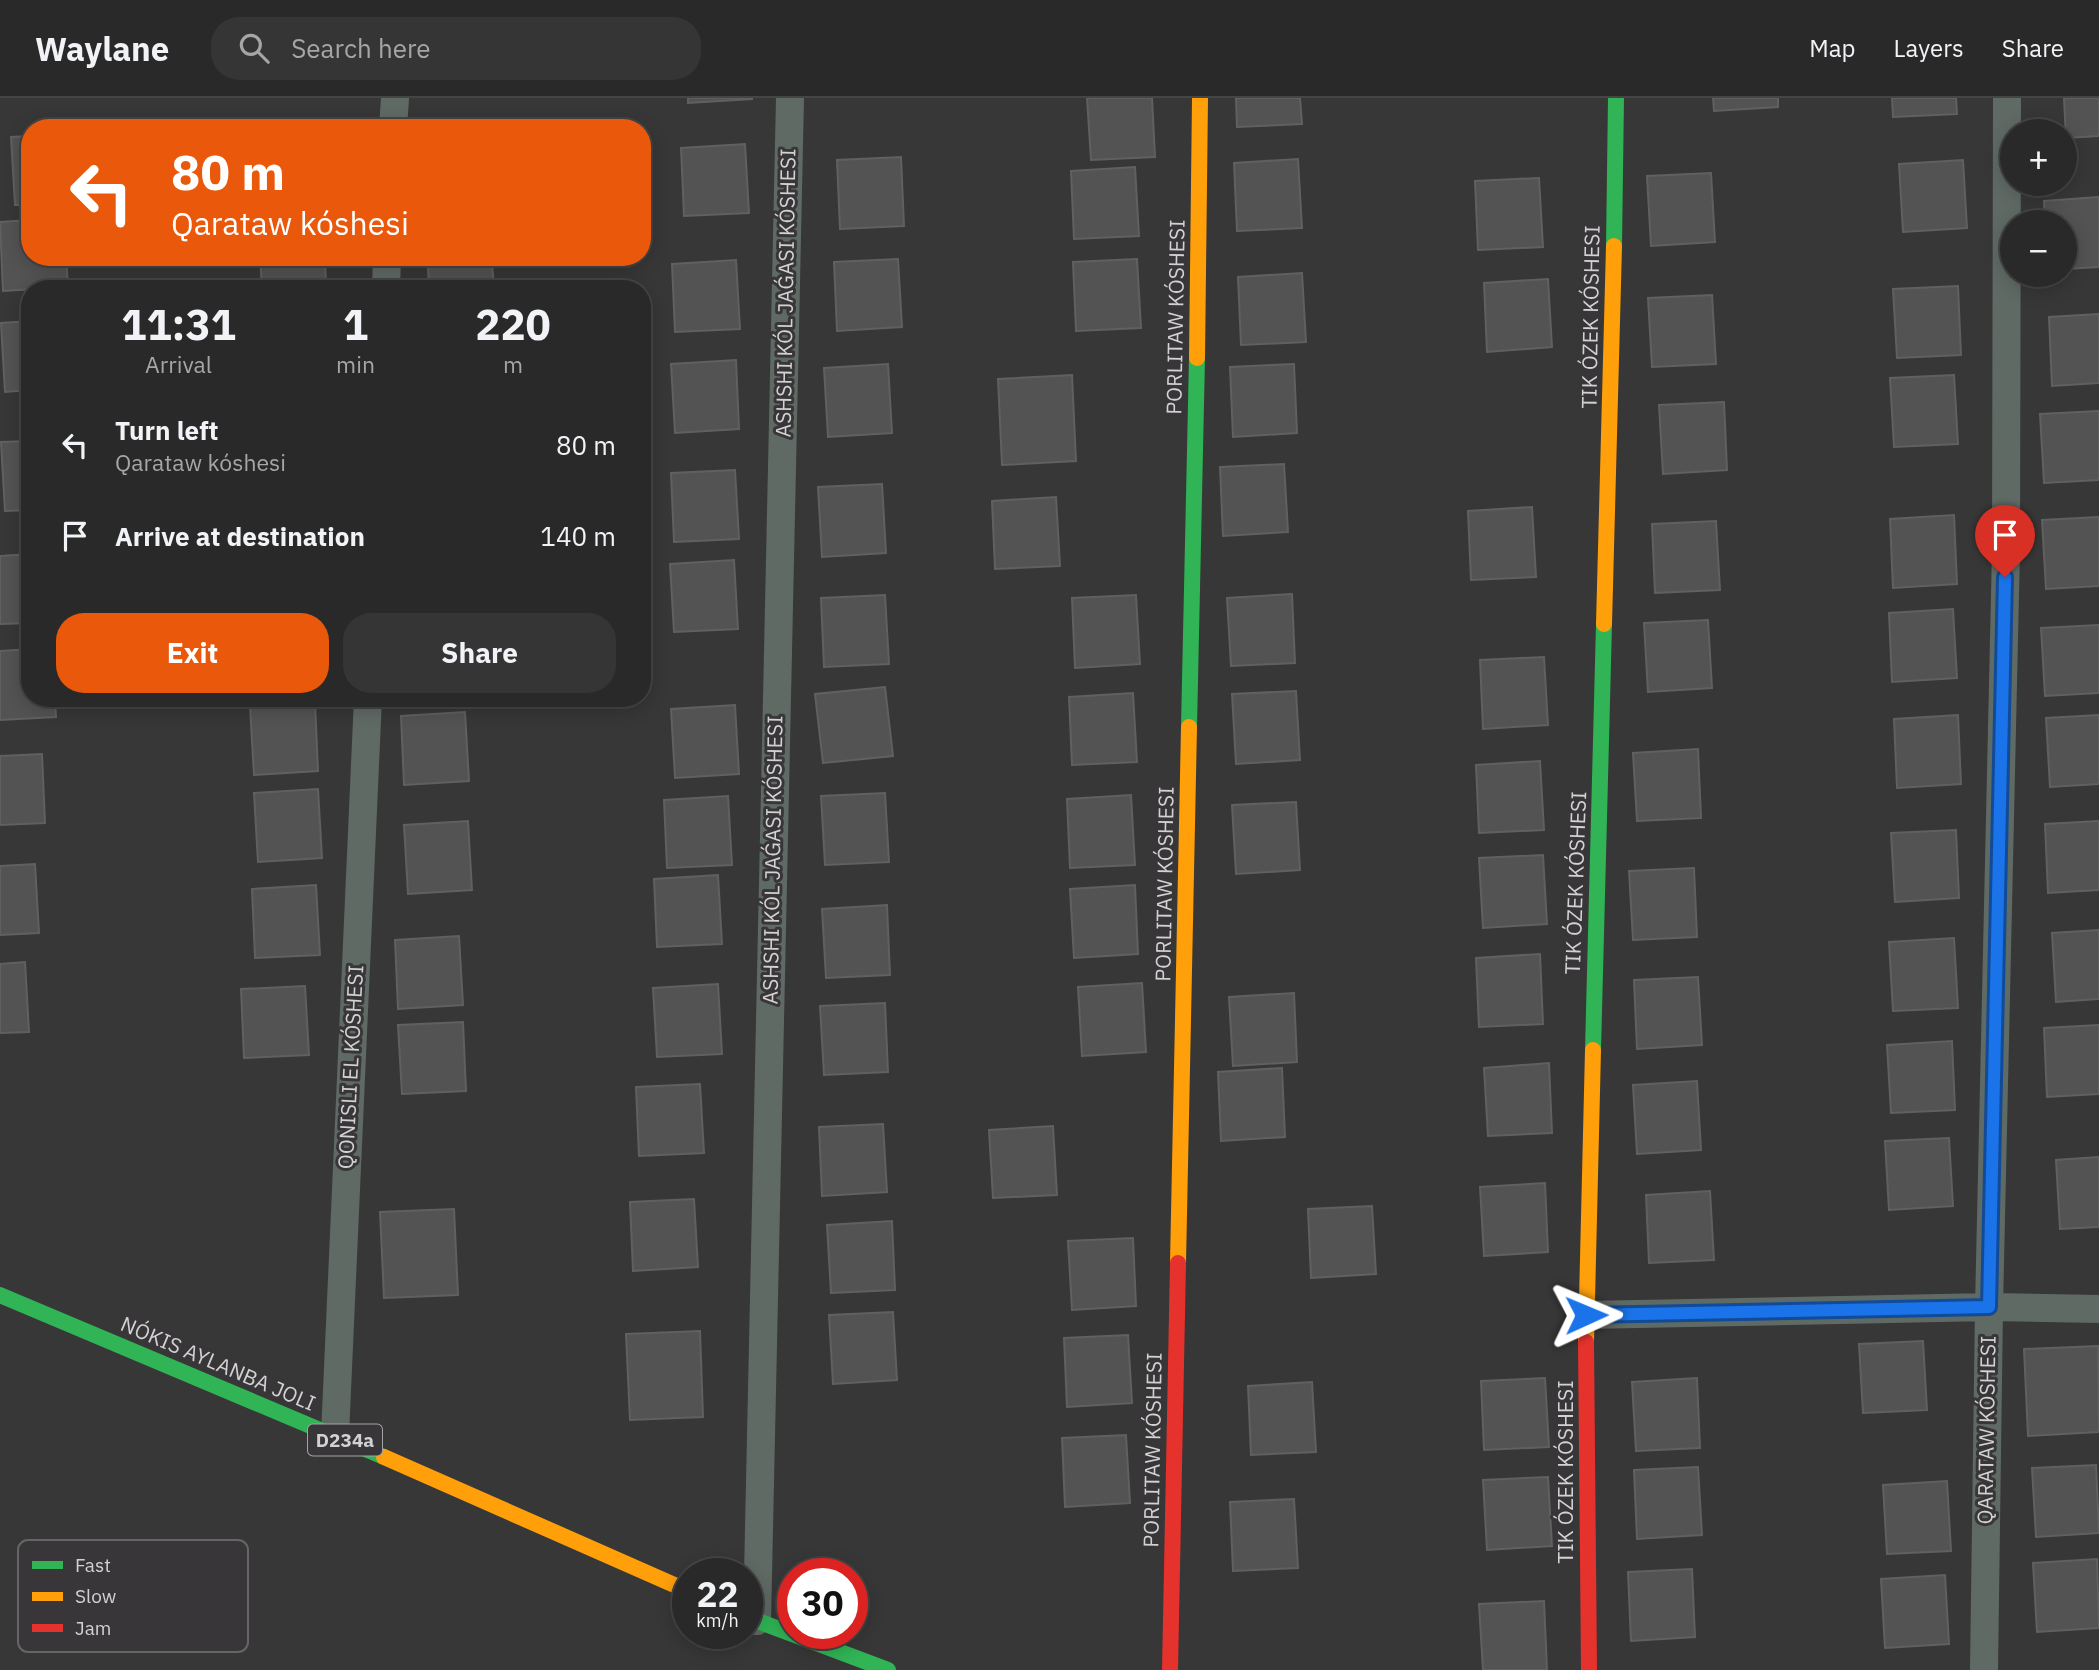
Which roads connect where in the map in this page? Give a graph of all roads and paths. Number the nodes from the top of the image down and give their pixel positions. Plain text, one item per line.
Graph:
1 (394, 98) edge
2 (790, 98) edge
3 (1200, 98) edge
4 (1616, 98) edge
5 (2007, 98) edge
6 (393, 119) edge
7 (368, 707) edge
8 (0, 1295) edge
9 (1989, 1307) junction
10 (2099, 1309) edge
11 (1586, 1315) junction
12 (335, 1435) junction
13 (754, 1558) edge
14 (672, 1584) edge
15 (763, 1623) edge
16 (888, 1670) edge
17 (1170, 1670) edge
18 (1588, 1670) edge
19 (1984, 1670) edge

1 - 6 street
2 - 13 street
3 - 17 street
4 - 11 street, TIK ÓZEK KÓSHESI
5 - 9 street, QARATAW KÓSHESI
7 - 12 street
8 - 12 street, D234a
9 - 10 street
9 - 11 street
9 - 19 street, QARATAW KÓSHESI
11 - 18 street, TIK ÓZEK KÓSHESI
12 - 14 street, D234a
15 - 16 street

